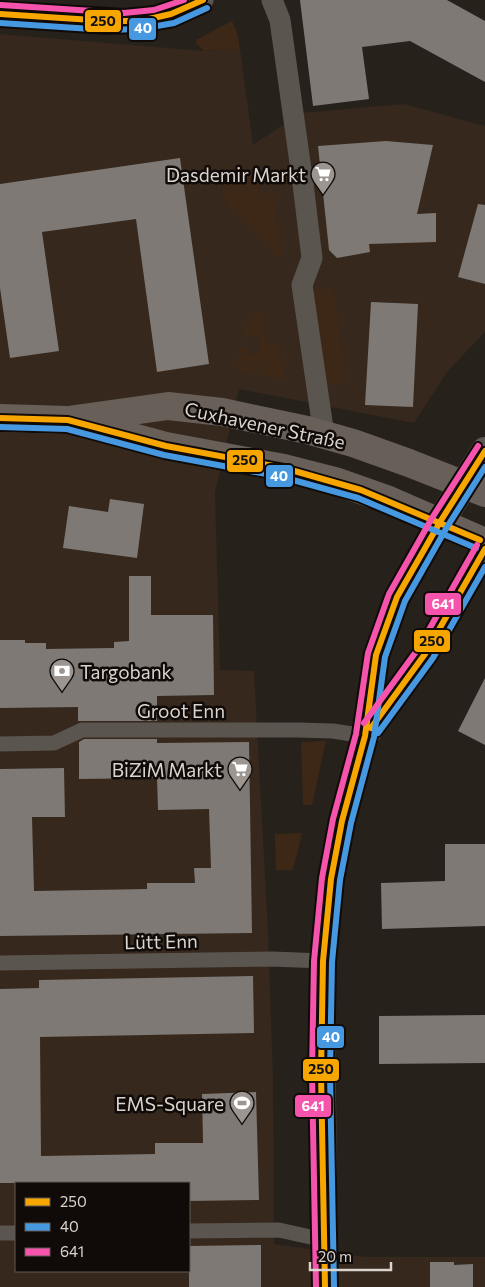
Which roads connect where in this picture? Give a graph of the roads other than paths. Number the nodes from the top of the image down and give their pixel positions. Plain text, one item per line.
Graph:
1 (202, 0) edge
2 (272, 0) edge
3 (0, 14) edge
4 (0, 418) edge
5 (68, 420) junction
6 (324, 435) junction
7 (485, 451) edge
8 (475, 488) edge
9 (440, 522) junction
10 (485, 542) edge
11 (485, 549) edge
12 (365, 736) junction
13 (0, 744) edge
14 (323, 961) junction
15 (0, 963) edge
16 (190, 1231) edge
17 (0, 1233) edge
18 (15, 1233) edge
19 (324, 1240) junction
20 (325, 1287) edge

1 - 3 street
2 - 6 street
4 - 5 main road, Cuxhavener Straße
5 - 6 main road, Cuxhavener Straße
5 - 9 main road, Cuxhavener Straße
6 - 8 main road, Cuxhavener Straße
7 - 8 main road
8 - 9 main road
9 - 10 main road, Cuxhavener Straße
9 - 12 street
11 - 12 street
12 - 13 street, Groot Enn
12 - 14 street
14 - 15 street, Lütt Enn
14 - 19 street
16 - 19 street
17 - 18 street
19 - 20 street

